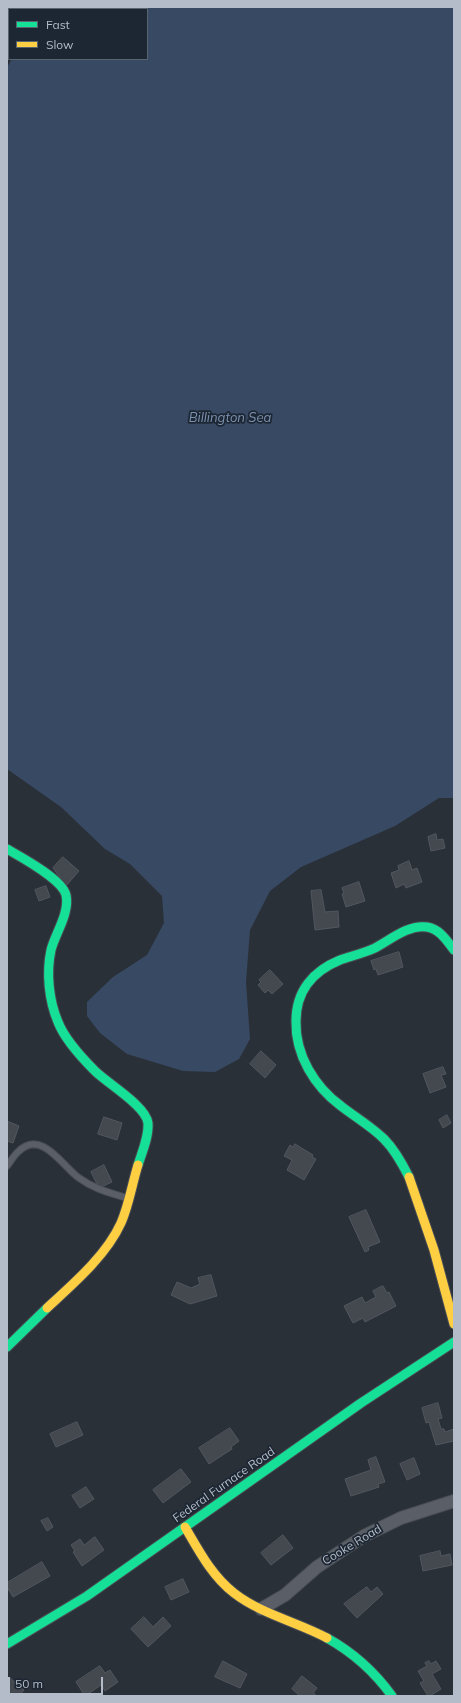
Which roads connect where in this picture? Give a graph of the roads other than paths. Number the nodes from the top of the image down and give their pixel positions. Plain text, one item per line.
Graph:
1 (7, 849) edge
2 (454, 950) edge
3 (7, 1166) edge
4 (129, 1199) junction
5 (454, 1324) edge
6 (454, 1342) edge
7 (7, 1347) edge
8 (454, 1501) edge
9 (185, 1527) junction
10 (261, 1609) junction
11 (7, 1644) edge
12 (392, 1696) edge

1 - 4 street
2 - 5 street
3 - 4 lane
4 - 7 street
6 - 9 street, Federal Furnace Road
8 - 10 street, Cooke Road
9 - 10 street
9 - 11 street, Federal Furnace Road
10 - 12 street

